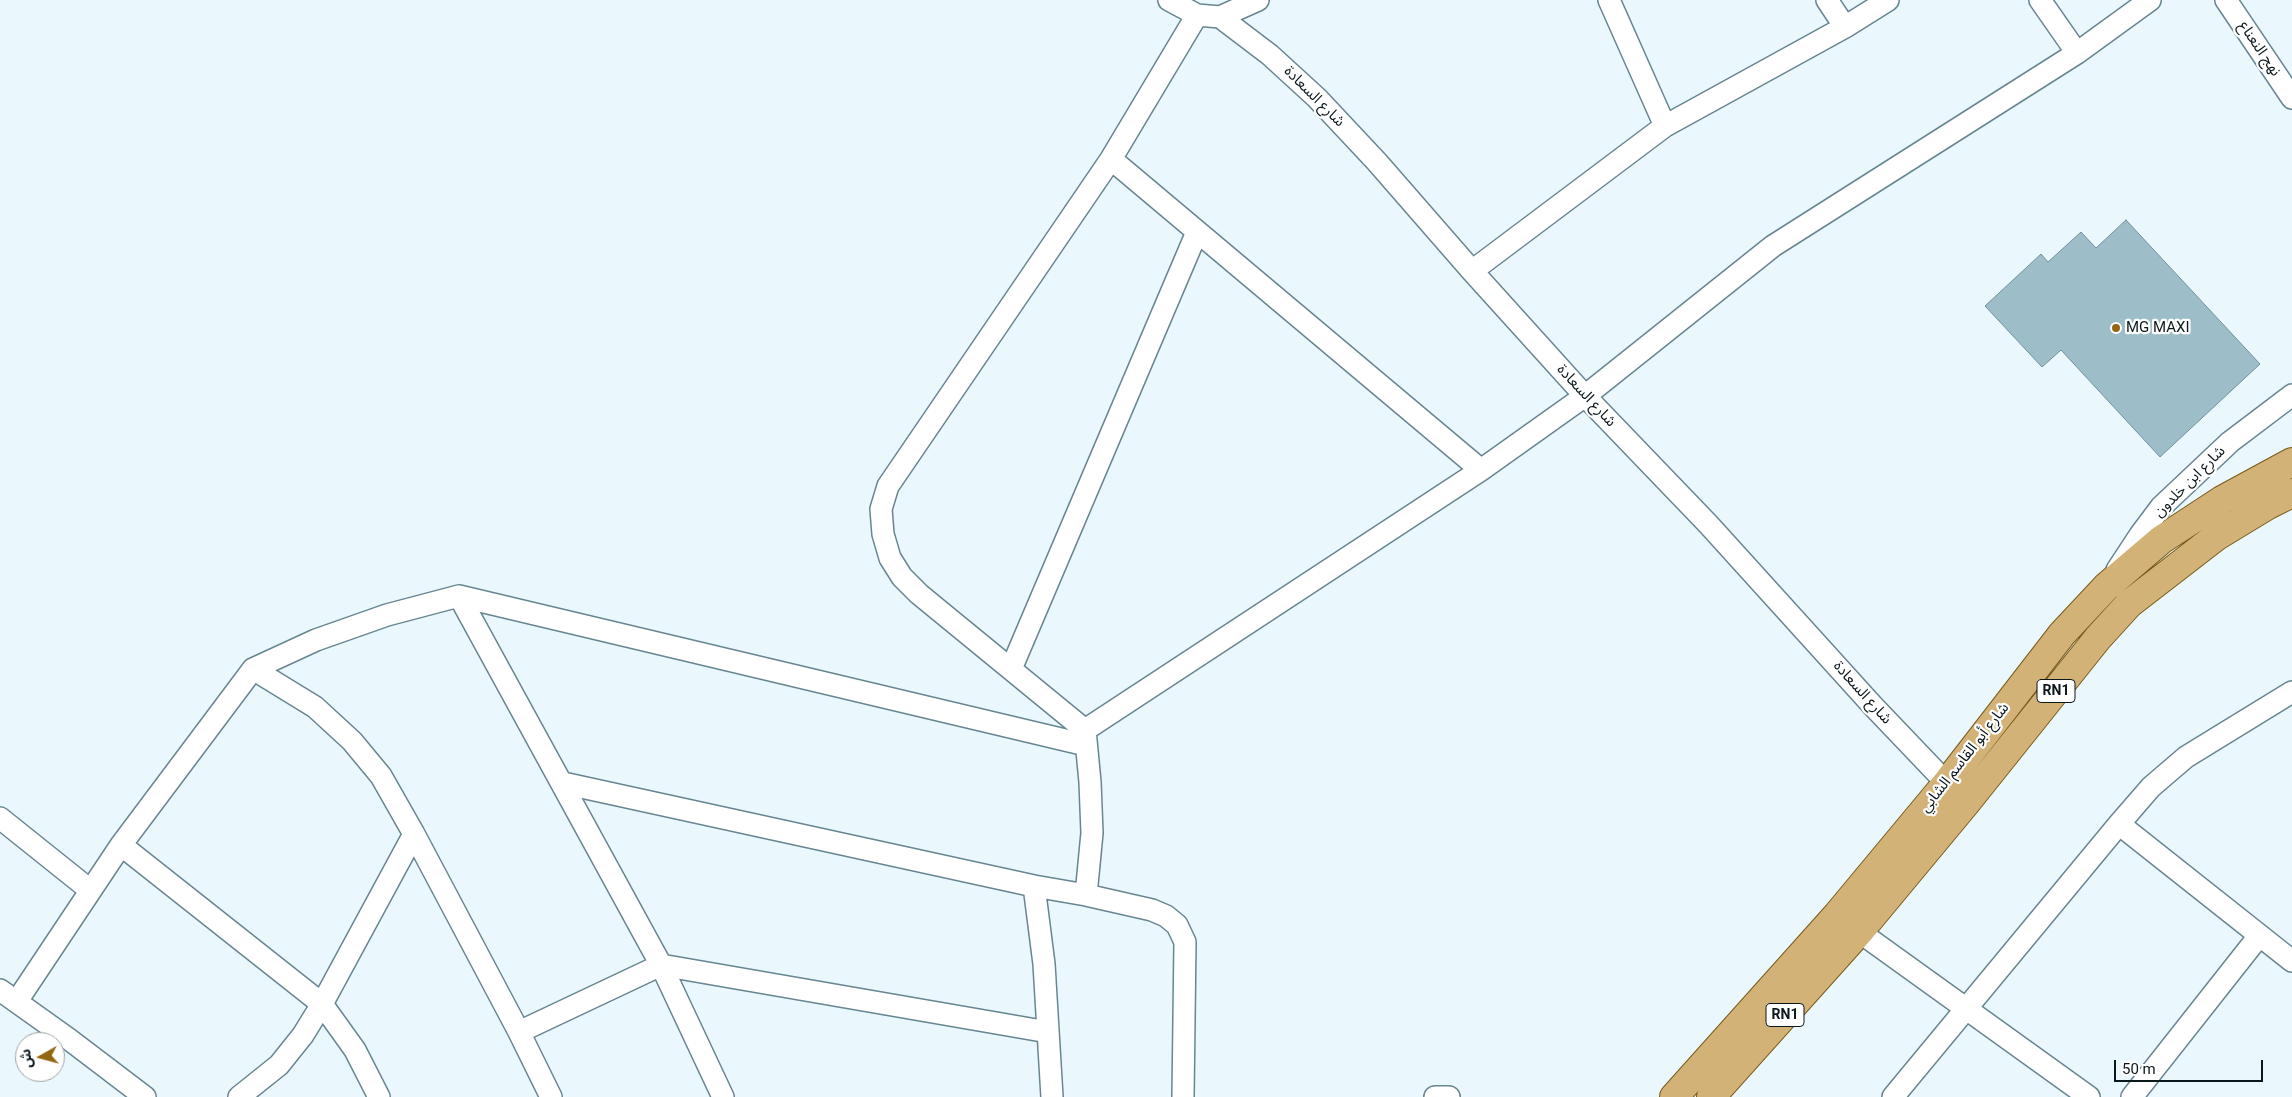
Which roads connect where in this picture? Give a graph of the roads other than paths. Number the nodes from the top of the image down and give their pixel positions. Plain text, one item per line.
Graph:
1 (1169, 0) edge
2 (1258, 0) edge
3 (1609, 0) edge
4 (1827, 0) edge
5 (1888, 0) edge
6 (2040, 0) edge
7 (2150, 0) edge
8 (2226, 0) edge
9 (1197, 15) junction
10 (1220, 17) junction
11 (1845, 27) junction
12 (2077, 53) junction
13 (2292, 98) edge
14 (1665, 126) junction
15 (1111, 159) junction
16 (1198, 232) junction
17 (1472, 271) junction
18 (2292, 395) edge
19 (1585, 396) junction
20 (2292, 462) edge
21 (1481, 470) junction
22 (2292, 493) edge
23 (2106, 587) junction
24 (459, 596) junction
25 (253, 669) junction
26 (1011, 669) junction
27 (2292, 692) edge
28 (1086, 737) junction
29 (563, 783) junction
30 (1946, 784) junction
31 (1966, 803) junction
32 (0, 818) edge
33 (2119, 824) junction
34 (414, 834) junction
35 (121, 846) junction
36 (1034, 886) junction
37 (90, 890) junction
38 (1086, 895) junction
39 (1837, 915) junction
40 (1858, 932) junction
41 (2259, 936) junction
42 (2292, 961) edge
43 (661, 965) junction
44 (8, 996) edge
45 (322, 1004) junction
46 (1966, 1009) junction
47 (519, 1032) junction
48 (1048, 1032) junction
49 (138, 1094) edge
50 (239, 1097) edge
51 (379, 1097) edge
52 (551, 1097) edge
53 (723, 1097) edge
54 (1052, 1097) edge
55 (1183, 1097) edge
56 (1435, 1097) edge
57 (1449, 1097) edge
58 (1674, 1097) edge
59 (1711, 1097) edge
60 (1893, 1097) edge
61 (2089, 1097) edge
62 (2132, 1097) edge

1 - 9 street
2 - 10 street
3 - 14 street
4 - 11 street
5 - 11 street
6 - 12 street
7 - 12 street
8 - 13 street, نهج النعناع
9 - 10 street
9 - 15 street
10 - 17 street, شارع السعادة
11 - 14 street
12 - 19 street
14 - 17 street
15 - 16 street
15 - 26 street
16 - 21 street
16 - 26 street
17 - 19 street, شارع السعادة
18 - 23 street, شارع ابن خلدون
19 - 21 street
19 - 30 street, شارع السعادة
20 - 23 main road, شارع أبو القاسم الشابي / RN1
21 - 28 street
22 - 31 main road, شارع أبو القاسم الشابي / RN1
23 - 30 main road, شارع أبو القاسم الشابي / RN1
24 - 25 street
24 - 28 street
24 - 29 street
25 - 34 street
25 - 35 street
26 - 28 street
27 - 33 street
28 - 38 street
29 - 36 street
29 - 43 street
30 - 31 street, شارع السعادة
30 - 39 main road, شارع أبو القاسم الشابي / RN1
31 - 40 main road, شارع أبو القاسم الشابي / RN1
32 - 37 street
33 - 41 street
33 - 46 street
34 - 45 street
34 - 47 street
35 - 37 street
35 - 45 street
36 - 38 street
36 - 48 street
37 - 44 street
38 - 55 street
39 - 40 street
39 - 58 main road, شارع أبو القاسم الشابي / RN1
40 - 46 street
40 - 59 main road, شارع أبو القاسم الشابي / RN1
41 - 42 street
41 - 62 street
43 - 47 street
43 - 48 street
43 - 53 street
44 - 49 street
45 - 50 street
45 - 51 street
46 - 60 street
46 - 61 street
47 - 52 street
48 - 54 street
56 - 57 street

